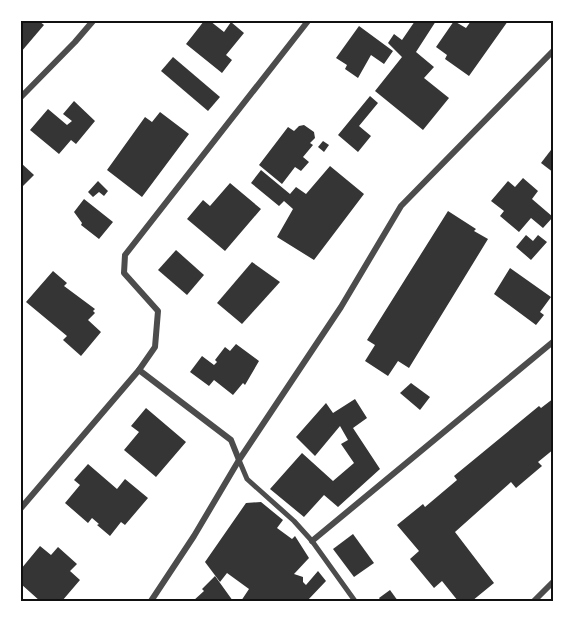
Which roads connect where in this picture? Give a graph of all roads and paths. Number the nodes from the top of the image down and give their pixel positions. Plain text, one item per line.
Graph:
1 (93, 21) edge
2 (308, 21) edge
3 (554, 50) edge
4 (21, 97) edge
5 (554, 341) edge
6 (139, 370) junction
7 (239, 460) junction
8 (21, 508) edge
9 (312, 541) junction
10 (554, 580) edge
11 (151, 601) edge
12 (355, 601) edge
13 (534, 601) edge

1 - 4 street
2 - 6 street
3 - 7 street
5 - 9 street
6 - 7 street
6 - 8 street
7 - 9 street
7 - 11 street
9 - 12 street
10 - 13 street

